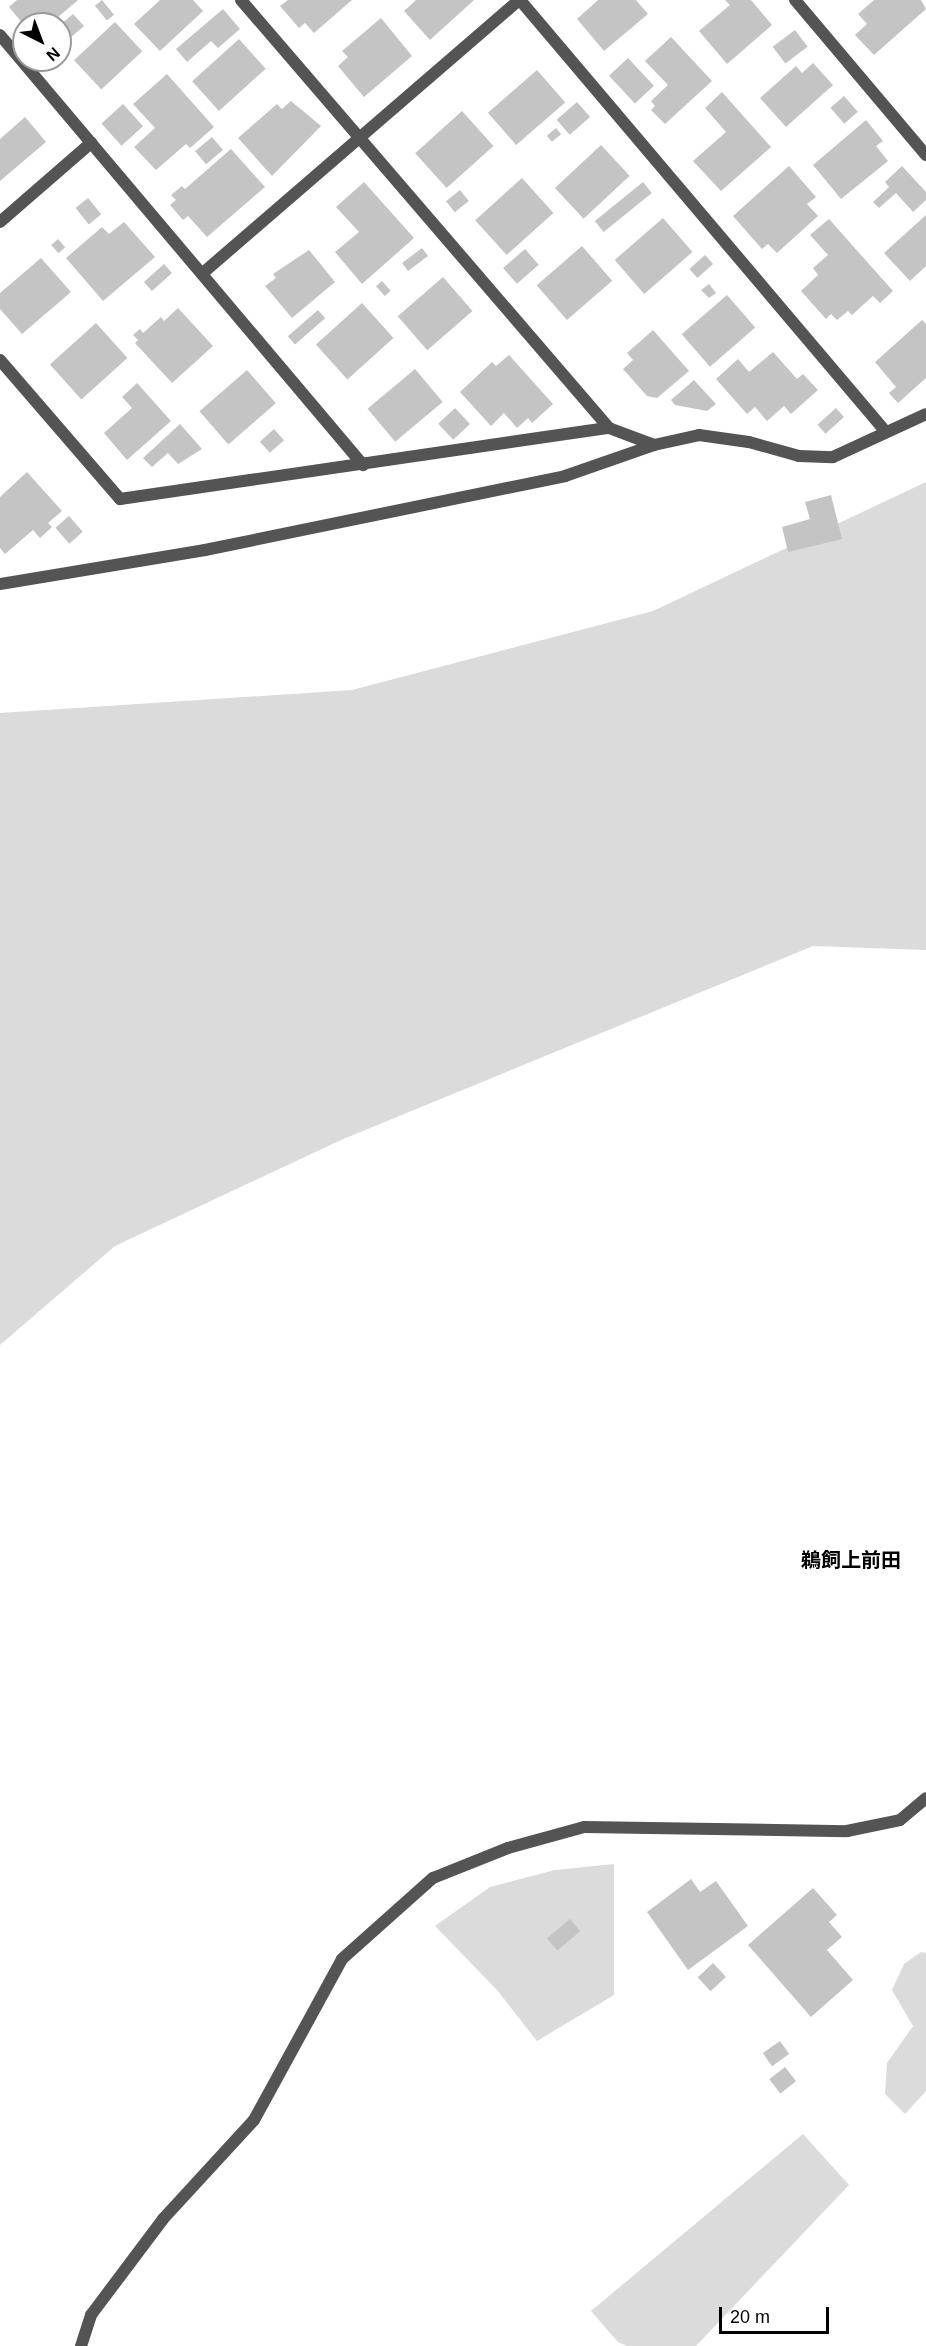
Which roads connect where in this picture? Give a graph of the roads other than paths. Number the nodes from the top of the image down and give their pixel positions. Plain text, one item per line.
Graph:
1 (241, 0) edge
2 (520, 0) edge
3 (795, 0) edge
4 (0, 35) edge
5 (359, 138) junction
6 (91, 143) junction
7 (926, 155) edge
8 (0, 222) edge
9 (204, 272) junction
10 (0, 360) edge
11 (926, 414) edge
12 (609, 428) junction
13 (886, 432) junction
14 (654, 445) junction
15 (363, 465) junction
16 (0, 584) edge
17 (926, 1798) edge
18 (81, 2346) edge

1 - 5 street
2 - 5 street
2 - 13 street
3 - 7 street
4 - 6 street
5 - 9 street
5 - 12 street
6 - 8 street
6 - 9 street
9 - 15 street
10 - 15 street
11 - 13 street
12 - 14 street
12 - 15 street
13 - 14 street
14 - 16 street
17 - 18 street

